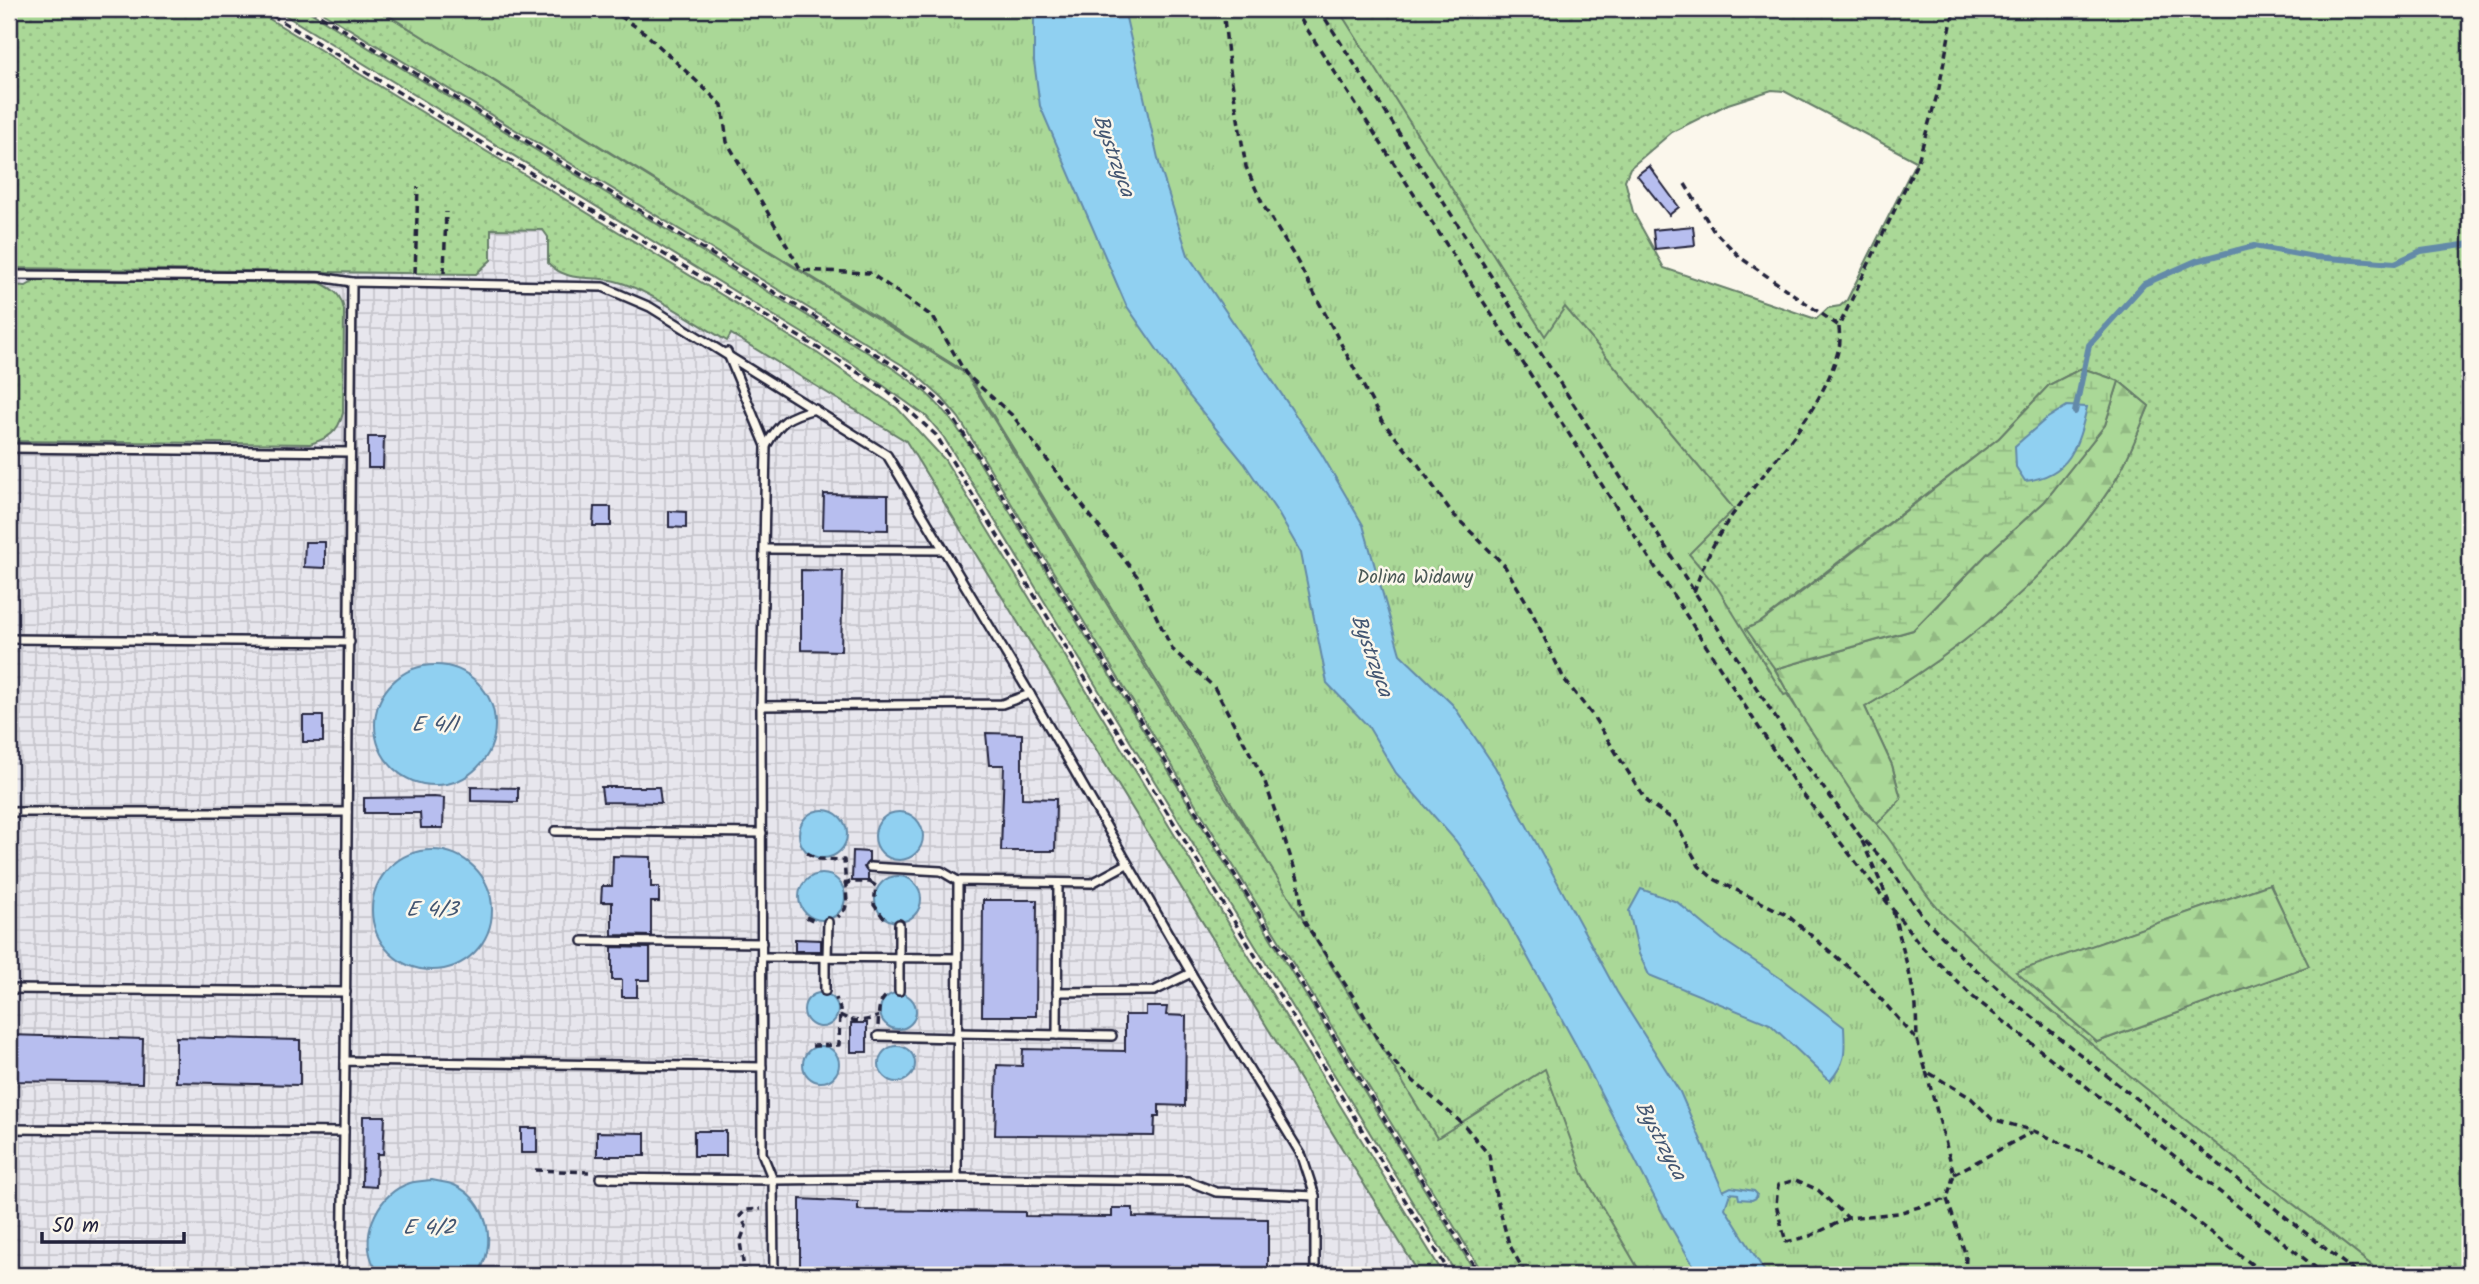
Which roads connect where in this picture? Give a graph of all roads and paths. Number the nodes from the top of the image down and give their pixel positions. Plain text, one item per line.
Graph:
1 (262, 9) edge
2 (610, 9) edge
3 (1223, 9) edge
4 (1294, 9) edge
5 (1319, 9) edge
6 (1954, 9) edge
7 (1685, 184) dead end
8 (418, 187) dead end
9 (446, 212) dead end
10 (9, 275) edge
11 (352, 282) junction
12 (415, 283) junction
13 (444, 284) junction
14 (1839, 326) junction
15 (727, 352) junction
16 (816, 409) junction
17 (766, 446) junction
18 (9, 448) edge
19 (350, 452) junction
20 (765, 549) junction
21 (942, 550) junction
22 (1693, 592) junction
23 (9, 639) edge
24 (350, 642) junction
25 (1030, 694) junction
26 (761, 706) junction
27 (9, 812) edge
28 (347, 812) junction
29 (555, 831) dead end
30 (762, 833) junction
31 (1860, 836) junction
32 (807, 853) dead end
33 (1127, 864) junction
34 (870, 867) dead end
35 (958, 881) junction
36 (870, 883) dead end
37 (1058, 883) junction
38 (1892, 908) junction
39 (806, 917) dead end
40 (828, 922) junction
41 (899, 924) joint
42 (583, 941) dead end
43 (762, 943) junction
44 (762, 957) junction
45 (899, 957) junction
46 (826, 958) junction
47 (957, 958) junction
48 (1191, 974) junction
49 (9, 989) edge
50 (825, 991) joint
51 (899, 991) dead end
52 (346, 992) junction
53 (1057, 992) junction
54 (840, 1015) junction
55 (878, 1016) dead end
56 (957, 1035) junction
57 (1057, 1035) junction
58 (1112, 1035) dead end
59 (878, 1037) dead end
60 (1917, 1040) junction
61 (812, 1046) dead end
62 (345, 1061) junction
63 (762, 1067) junction
64 (1926, 1071) junction
65 (9, 1129) edge
66 (2034, 1131) junction
67 (344, 1132) junction
68 (535, 1170) dead end
69 (1954, 1174) junction
70 (600, 1178) joint
71 (957, 1178) junction
72 (774, 1180) junction
73 (1315, 1196) junction
74 (1947, 1199) junction
75 (774, 1209) junction
76 (1848, 1218) junction
77 (342, 1275) edge
78 (745, 1275) edge
79 (774, 1275) edge
80 (1315, 1275) edge
81 (1451, 1275) edge
82 (1526, 1275) edge
83 (1965, 1275) edge
84 (2266, 1275) edge
85 (2325, 1275) edge
86 (2359, 1275) edge

1 - 81 path
2 - 82 path
3 - 60 path
4 - 38 path
5 - 22 path
6 - 14 path
7 - 14 path
8 - 12 path
9 - 13 path
10 - 11 lane
11 - 12 lane
11 - 19 lane
12 - 13 lane
13 - 15 lane
14 - 22 path
15 - 16 lane
15 - 17 lane
16 - 17 lane
16 - 21 lane
17 - 20 lane
18 - 19 lane
19 - 24 lane
20 - 21 lane
20 - 26 lane
21 - 25 lane
22 - 31 path
23 - 24 lane
24 - 28 lane
25 - 26 lane
25 - 33 lane
26 - 30 lane
27 - 28 lane
28 - 52 lane
29 - 30 lane
30 - 43 lane
31 - 38 path
31 - 86 path
32 - 40 path
33 - 37 lane
33 - 48 lane
34 - 35 lane
35 - 37 lane
35 - 47 lane
36 - 41 path
37 - 53 lane
38 - 60 path
38 - 85 path
39 - 40 path
40 - 46 lane
41 - 45 lane
42 - 43 lane
43 - 44 lane
44 - 46 lane
44 - 63 lane
45 - 46 lane
45 - 47 lane
45 - 51 lane
46 - 50 lane
47 - 56 lane
48 - 53 lane
48 - 73 lane
49 - 52 lane
50 - 54 path
52 - 62 lane
53 - 57 lane
54 - 55 path
54 - 61 path
56 - 57 lane
56 - 59 lane
56 - 71 lane
57 - 58 lane
60 - 64 path
62 - 63 lane
62 - 67 lane
63 - 72 lane
64 - 66 path
64 - 69 path
65 - 67 lane
66 - 69 path
66 - 84 path
67 - 77 lane
68 - 70 path
69 - 74 path
70 - 72 lane
71 - 72 lane
71 - 73 lane
72 - 75 lane
73 - 80 lane
74 - 76 path
74 - 83 path
75 - 78 path
75 - 79 lane
76 - 76 path

